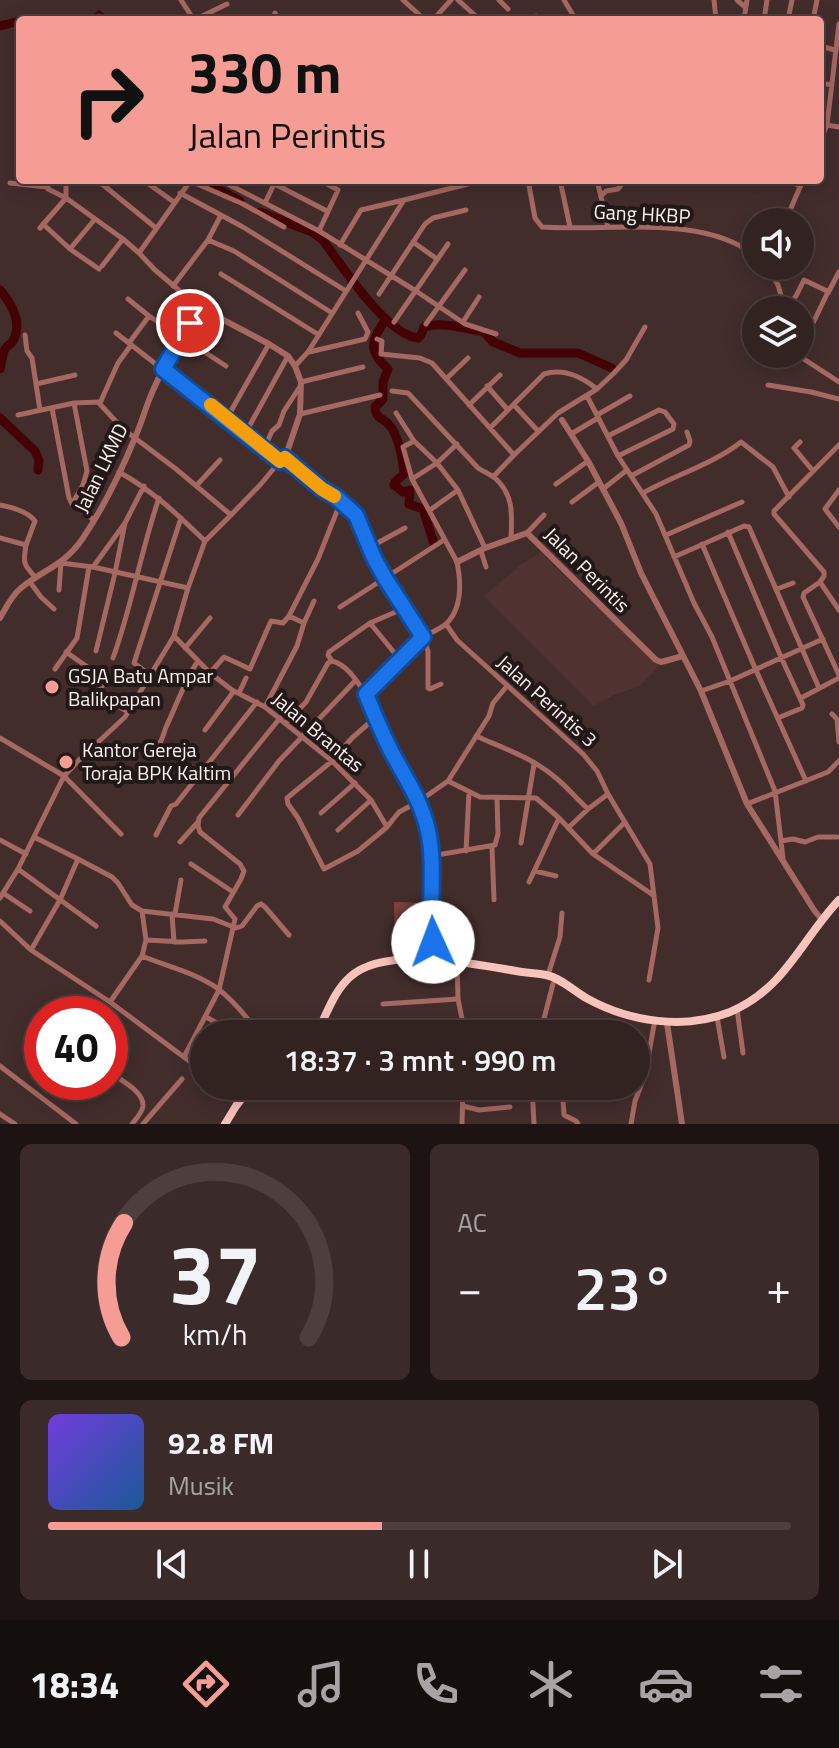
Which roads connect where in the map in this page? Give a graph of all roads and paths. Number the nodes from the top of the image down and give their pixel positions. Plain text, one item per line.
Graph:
1 (181, 0) edge
2 (403, 0) edge
3 (451, 0) edge
4 (458, 0) edge
5 (499, 0) edge
6 (737, 0) edge
7 (746, 3) edge
8 (227, 4) dead end
9 (508, 9) dead end
10 (275, 13) dead end
11 (191, 16) edge
12 (202, 16) edge
13 (276, 16) edge
14 (421, 16) edge
15 (437, 16) edge
16 (476, 16) edge
17 (839, 24) edge
18 (824, 47) edge
19 (835, 50) junction
20 (836, 74) edge
21 (824, 84) edge
22 (832, 85) junction
23 (827, 125) junction
24 (839, 127) edge
25 (824, 132) edge
26 (10, 183) dead end
27 (16, 183) edge
28 (47, 184) edge
29 (66, 184) edge
30 (102, 184) edge
31 (149, 184) edge
32 (186, 184) edge
33 (199, 184) edge
34 (228, 184) edge
35 (274, 184) edge
36 (279, 184) edge
37 (327, 184) edge
38 (468, 184) dead end
39 (529, 184) edge
40 (561, 184) edge
41 (598, 184) edge
42 (622, 184) edge
43 (802, 184) edge
44 (180, 193) junction
45 (601, 196) junction
46 (66, 198) junction
47 (404, 200) junction
48 (174, 202) junction
49 (265, 203) junction
50 (791, 208) edge
51 (466, 210) dead end
52 (327, 211) junction
53 (221, 215) junction
54 (95, 219) junction
55 (284, 227) dead end
56 (570, 227) junction
57 (608, 227) junction
58 (156, 228) junction
59 (319, 231) junction
60 (123, 239) junction
61 (208, 240) junction
62 (413, 242) junction
63 (448, 244) dead end
64 (340, 245) junction
65 (742, 248) edge
66 (70, 249) junction
67 (139, 253) junction
68 (437, 259) junction
69 (367, 261) junction
70 (465, 270) dead end
71 (839, 272) edge
72 (221, 274) dead end
73 (392, 276) junction
74 (173, 286) junction
75 (346, 291) junction
76 (416, 291) junction
77 (379, 294) dead end
78 (827, 294) junction
79 (796, 296) edge
80 (479, 297) dead end
81 (128, 299) dead end
82 (438, 306) junction
83 (199, 307) junction
84 (332, 313) junction
85 (358, 313) dead end
86 (149, 316) junction
87 (814, 320) edge
88 (394, 322) dead end
89 (463, 322) junction
90 (426, 324) dead end
91 (645, 327) dead end
92 (116, 333) dead end
93 (496, 334) dead end
94 (25, 335) dead end
95 (319, 335) junction
96 (181, 338) junction
97 (377, 339) dead end
98 (130, 344) junction
99 (269, 344) junction
100 (308, 352) junction
101 (288, 356) junction
102 (468, 358) dead end
103 (814, 364) edge
104 (226, 366) dead end
105 (295, 366) junction
106 (363, 367) dead end
107 (163, 369) junction
108 (75, 375) dead end
109 (500, 375) dead end
110 (446, 379) junction
111 (839, 382) edge
112 (36, 384) junction
113 (301, 384) junction
114 (768, 385) dead end
115 (487, 386) junction
116 (597, 389) junction
117 (392, 391) dead end
118 (380, 395) dead end
119 (587, 396) junction
120 (630, 396) dead end
121 (839, 399) edge
122 (74, 403) junction
123 (100, 403) junction
124 (469, 405) junction
125 (511, 407) junction
126 (52, 408) junction
127 (40, 410) junction
128 (396, 413) dead end
129 (300, 414) junction
130 (18, 415) dead end
131 (597, 416) junction
132 (227, 418) junction
133 (562, 420) dead end
134 (490, 428) junction
135 (538, 431) junction
136 (687, 432) dead end
137 (245, 434) junction
138 (571, 434) junction
139 (608, 436) junction
140 (135, 438) junction
141 (414, 441) junction
142 (800, 442) dead end
143 (457, 444) junction
144 (839, 445) edge
145 (264, 449) junction
146 (514, 455) junction
147 (618, 456) junction
148 (220, 460) dead end
149 (282, 460) junction
150 (588, 461) junction
151 (437, 463) junction
152 (813, 471) junction
153 (119, 472) junction
154 (629, 473) junction
155 (493, 477) junction
156 (412, 479) junction
157 (599, 482) junction
158 (556, 484) dead end
159 (197, 485) junction
160 (144, 486) junction
161 (603, 489) junction
162 (458, 490) junction
163 (839, 490) edge
164 (643, 493) junction
165 (789, 497) junction
166 (159, 498) junction
167 (341, 501) junction
168 (572, 502) dead end
169 (742, 502) dead end
170 (72, 504) junction
171 (0, 505) edge
172 (430, 510) junction
173 (231, 515) junction
174 (544, 515) dead end
175 (181, 518) junction
176 (94, 520) junction
177 (125, 523) junction
178 (839, 527) edge
179 (405, 528) dead end
180 (728, 532) junction
181 (527, 533) junction
182 (666, 535) junction
183 (0, 538) edge
184 (511, 538) junction
185 (444, 540) junction
186 (205, 541) junction
187 (702, 544) junction
188 (26, 545) junction
189 (370, 547) junction
190 (483, 550) junction
191 (673, 557) junction
192 (457, 562) junction
193 (61, 563) junction
194 (91, 567) junction
195 (486, 567) dead end
196 (115, 573) junction
197 (137, 578) junction
198 (385, 578) junction
199 (33, 580) junction
200 (820, 582) junction
201 (160, 583) junction
202 (793, 583) dead end
203 (188, 588) junction
204 (777, 589) junction
205 (59, 590) dead end
206 (314, 601) dead end
207 (340, 607) dead end
208 (405, 608) junction
209 (54, 609) dead end
210 (839, 610) edge
211 (289, 616) junction
212 (0, 618) edge
213 (210, 618) dead end
214 (304, 623) junction
215 (370, 623) junction
216 (446, 624) junction
217 (174, 636) junction
218 (423, 637) junction
219 (823, 639) junction
220 (185, 648) junction
221 (802, 648) junction
222 (96, 651) dead end
223 (66, 652) junction
224 (683, 656) junction
225 (781, 657) junction
226 (113, 658) dead end
227 (198, 661) junction
228 (332, 661) junction
229 (401, 661) junction
230 (755, 668) junction
231 (55, 669) dead end
232 (210, 673) junction
233 (150, 675) junction
234 (839, 677) edge
235 (246, 678) dead end
236 (356, 680) junction
237 (730, 681) junction
238 (441, 684) dead end
239 (507, 686) junction
240 (819, 688) junction
241 (701, 691) junction
242 (236, 692) junction
243 (366, 694) junction
244 (801, 698) junction
245 (257, 702) junction
246 (265, 707) junction
247 (129, 712) junction
248 (832, 714) dead end
249 (376, 717) junction
250 (778, 718) junction
251 (283, 720) junction
252 (838, 728) edge
253 (205, 730) dead end
254 (476, 736) junction
255 (302, 737) junction
256 (0, 738) edge
257 (839, 742) edge
258 (157, 747) dead end
259 (332, 761) junction
260 (839, 761) edge
261 (534, 764) junction
262 (64, 776) junction
263 (448, 781) junction
264 (806, 781) junction
265 (355, 783) junction
266 (775, 791) junction
267 (469, 792) junction
268 (608, 794) junction
269 (530, 797) junction
270 (497, 798) junction
271 (371, 800) junction
272 (418, 802) junction
273 (747, 804) junction
274 (588, 809) junction
275 (321, 813) dead end
276 (238, 815) dead end
277 (559, 818) junction
278 (198, 822) junction
279 (625, 822) junction
280 (387, 827) junction
281 (568, 828) junction
282 (338, 830) dead end
283 (121, 834) dead end
284 (156, 835) dead end
285 (34, 837) junction
286 (837, 837) dead end
287 (0, 840) edge
288 (781, 841) junction
289 (180, 842) dead end
290 (521, 843) dead end
291 (492, 847) junction
292 (466, 851) junction
293 (26, 854) junction
294 (593, 854) junction
295 (431, 856) junction
296 (78, 859) junction
297 (783, 860) junction
298 (191, 864) dead end
299 (18, 869) junction
300 (535, 871) junction
301 (556, 876) dead end
302 (181, 880) dead end
303 (529, 882) dead end
304 (233, 892) junction
305 (2, 896) edge
306 (654, 896) junction
307 (60, 900) junction
308 (494, 900) dead end
309 (839, 900) edge
310 (835, 910) edge
311 (30, 911) dead end
312 (142, 911) junction
313 (562, 913) dead end
314 (174, 914) junction
315 (822, 920) junction
316 (0, 921) edge
317 (96, 926) dead end
318 (234, 927) junction
319 (289, 935) dead end
320 (146, 940) junction
321 (205, 941) dead end
322 (174, 942) junction
323 (31, 950) junction
324 (142, 956) junction
325 (435, 960) junction
326 (457, 962) junction
327 (546, 978) junction
328 (649, 980) dead end
329 (219, 990) junction
330 (101, 996) edge
331 (114, 996) edge
332 (458, 999) junction
333 (587, 1001) junction
334 (383, 1004) dead end
335 (737, 1009) junction
336 (128, 1015) edge
337 (717, 1016) junction
338 (206, 1017) junction
339 (204, 1020) edge
340 (212, 1020) edge
341 (248, 1020) edge
342 (323, 1020) edge
343 (462, 1020) edge
344 (542, 1020) edge
345 (667, 1023) junction
346 (654, 1025) junction
347 (190, 1047) edge
348 (743, 1053) dead end
349 (184, 1057) junction
350 (724, 1057) dead end
351 (190, 1062) edge
352 (0, 1066) edge
353 (182, 1079) dead end
354 (128, 1086) edge
355 (239, 1100) edge
356 (463, 1100) edge
357 (533, 1100) edge
358 (563, 1100) edge
359 (463, 1106) junction
360 (510, 1107) dead end
361 (0, 1114) edge
362 (15, 1124) edge
363 (76, 1124) edge
364 (132, 1124) edge
365 (143, 1124) edge
366 (225, 1124) edge
367 (462, 1124) edge
368 (534, 1124) edge
369 (578, 1124) edge
370 (631, 1124) edge
371 (682, 1124) edge

1 - 11 street
2 - 14 street
3 - 15 street
4 - 16 street
5 - 9 street
6 - 7 street
8 - 12 street
10 - 13 street
17 - 19 street
18 - 19 street
19 - 20 street
20 - 22 street
21 - 22 street
22 - 23 street
23 - 24 street
23 - 25 street
26 - 27 street
28 - 46 street
29 - 46 street
30 - 58 street
31 - 48 street
32 - 44 street
33 - 55 street
34 - 49 street
35 - 49 street
36 - 52 street
37 - 52 street
38 - 47 street
39 - 56 street, Gang HKBP
40 - 56 street
41 - 45 street
42 - 45 street
43 - 50 street
44 - 48 street
44 - 53 street
45 - 57 street
46 - 54 street
46 - 66 street
47 - 64 street
47 - 69 street
48 - 58 street
49 - 59 street
51 - 62 street
52 - 59 street
53 - 61 street
53 - 75 street
54 - 60 street
54 - 66 street
56 - 57 street, Gang HKBP
57 - 65 street, Gang HKBP
58 - 67 street
59 - 64 street
60 - 66 street
60 - 67 street
61 - 74 street
61 - 84 street
62 - 68 street
62 - 73 street
63 - 68 street
64 - 69 street
67 - 74 street
68 - 76 street
69 - 73 street
69 - 75 street
70 - 82 street
71 - 78 street
72 - 95 street
73 - 76 street
73 - 77 street
74 - 83 street
75 - 84 street
76 - 82 street
76 - 88 street
78 - 79 street
78 - 87 street
80 - 89 street
81 - 86 street
82 - 89 street
82 - 90 street
83 - 96 street, Jalan LKMD
83 - 99 street
84 - 95 street
85 - 100 street
86 - 96 street
86 - 98 street
89 - 93 street
91 - 116 street
92 - 98 street
94 - 112 street
95 - 100 street
96 - 104 street
96 - 107 street, Jalan LKMD
97 - 110 street
98 - 107 street
98 - 123 street
99 - 101 street
99 - 132 street
100 - 105 street
101 - 105 street
101 - 137 street
102 - 110 street
103 - 111 street
105 - 113 street
106 - 113 street
107 - 132 street
107 - 140 street, Jalan LKMD
108 - 112 street
109 - 115 street
110 - 124 street
112 - 127 street
113 - 129 street
113 - 145 street
114 - 121 street
115 - 124 street
115 - 125 street
116 - 119 street
116 - 125 street
117 - 143 street
118 - 129 street
119 - 131 street
119 - 135 street
120 - 131 street
122 - 123 street
122 - 126 street
122 - 170 street
123 - 140 street
124 - 134 street
125 - 134 street
125 - 135 street
126 - 127 street
126 - 170 street
127 - 130 street
128 - 141 street
129 - 149 street
131 - 138 street
131 - 139 street
132 - 137 street
133 - 138 street
134 - 146 street
135 - 146 street
136 - 154 street
137 - 145 street
138 - 150 street
139 - 147 street
139 - 147 street
140 - 153 street, Jalan LKMD
140 - 159 street
141 - 151 street
141 - 156 street
142 - 152 street
143 - 151 street
143 - 155 street
144 - 152 street
145 - 149 street
146 - 155 street
147 - 154 street
148 - 159 street
149 - 167 street
149 - 173 street
150 - 157 street
150 - 158 street
151 - 156 street
151 - 162 street
152 - 165 street
153 - 160 street
153 - 176 street, Jalan LKMD
154 - 161 street
154 - 164 street
155 - 184 street
156 - 172 street
157 - 161 street
157 - 168 street
159 - 173 street
160 - 166 street
160 - 177 street
161 - 224 street
162 - 172 street
162 - 190 street
163 - 178 street
164 - 165 street
164 - 182 street
165 - 200 street
166 - 175 street
166 - 197 street
167 - 189 street
167 - 211 street
169 - 182 street
170 - 176 street
171 - 188 street
172 - 185 street
173 - 186 street
174 - 181 street
175 - 186 street
175 - 201 street
176 - 193 street, Jalan LKMD
177 - 194 street
177 - 196 street
179 - 189 street
180 - 187 street
180 - 204 street
180 - 225 street
181 - 184 street, Jalan Perintis
181 - 224 street, Jalan Perintis
182 - 191 street
183 - 188 street
184 - 190 street, Jalan Perintis
185 - 192 street
185 - 198 street
186 - 203 street
187 - 191 street
187 - 230 street
188 - 199 street
189 - 198 street
190 - 192 street, Jalan Perintis
190 - 195 street
191 - 237 street
192 - 216 street
193 - 194 street
193 - 199 street, Jalan LKMD
193 - 205 street
194 - 196 street
194 - 223 street
196 - 197 street
196 - 222 street
197 - 201 street
197 - 226 street
198 - 207 street
198 - 208 street
199 - 209 street
199 - 212 street, Jalan LKMD
200 - 210 street
200 - 219 street
201 - 203 street
201 - 233 street
202 - 204 street
203 - 217 street
204 - 221 street
206 - 214 street
208 - 215 street
208 - 218 street
211 - 214 street
211 - 232 street
213 - 220 street
214 - 246 street
215 - 228 street
215 - 229 street
216 - 218 street
216 - 239 street, Jalan Perintis 3
217 - 220 street, Jalan Brantas
217 - 233 street
218 - 229 street
218 - 238 street
219 - 221 street
219 - 234 street
220 - 227 street, Jalan Brantas
221 - 225 street
221 - 240 street
223 - 231 street
223 - 247 street
224 - 241 street
225 - 230 street
225 - 244 street
227 - 232 street, Jalan Brantas
227 - 258 street
228 - 236 street
228 - 251 street
229 - 243 street
230 - 237 street
230 - 250 street
232 - 242 street, Jalan Brantas
233 - 247 street
234 - 240 street
235 - 242 street
236 - 243 street
236 - 255 street
237 - 241 street
237 - 266 street
239 - 254 street
239 - 268 street, Jalan Perintis 3
240 - 244 street
241 - 273 street
242 - 245 street, Jalan Brantas
242 - 253 street
243 - 249 street
244 - 250 street
245 - 246 street, Jalan Brantas
245 - 284 street
246 - 251 street, Jalan Brantas
247 - 262 street
248 - 252 street
249 - 259 street
249 - 272 street
250 - 264 street
251 - 255 street, Jalan Brantas
251 - 278 street
252 - 257 street
254 - 261 street
254 - 263 street
255 - 259 street, Jalan Brantas
255 - 276 street
256 - 262 street
259 - 265 street, Jalan Brantas
259 - 280 street
260 - 264 street
261 - 269 street
261 - 274 street
262 - 283 street
262 - 285 street
263 - 267 street
263 - 272 street
264 - 266 street
265 - 271 street, Jalan Brantas
265 - 275 street
266 - 273 street
266 - 288 street
267 - 270 street
267 - 292 street
268 - 274 street
268 - 279 street, Jalan Perintis 3
269 - 270 street
269 - 277 street
269 - 290 street
270 - 291 street
271 - 280 street, Jalan Brantas
271 - 282 street
272 - 280 street
272 - 295 street
273 - 297 street
274 - 281 street
277 - 281 street
277 - 300 street
278 - 289 street
278 - 304 street
279 - 294 street
279 - 306 street, Jalan Perintis 3
281 - 294 street
285 - 293 street
285 - 296 street
286 - 288 street
287 - 293 street
288 - 297 street
291 - 292 street
291 - 308 street
292 - 295 street
293 - 299 street
294 - 306 street
295 - 325 street
296 - 307 street
296 - 312 street
297 - 315 street
298 - 304 street
299 - 305 street
299 - 307 street
300 - 301 street
300 - 303 street
302 - 314 street
304 - 318 street
305 - 311 street
306 - 328 street, Jalan Perintis 3
307 - 317 street
307 - 323 street
309 - 310 highway
310 - 315 highway
312 - 314 street
312 - 320 street
313 - 327 street
314 - 318 street
314 - 322 street
315 - 335 highway
316 - 323 street
318 - 319 street
318 - 329 street
320 - 322 street
320 - 324 street
321 - 322 street
323 - 330 street
324 - 329 street
324 - 331 street
325 - 326 highway
325 - 342 highway
326 - 327 highway
326 - 332 street
327 - 333 highway
327 - 344 street
329 - 338 street
329 - 341 street
332 - 334 street
332 - 343 street
333 - 345 highway
333 - 346 highway
335 - 337 highway
335 - 348 street
336 - 349 street
337 - 345 highway
337 - 350 street
338 - 339 street
338 - 340 street
345 - 346 highway
345 - 371 street
346 - 370 street
347 - 349 street
349 - 351 street
352 - 363 street
353 - 365 street
354 - 364 street
355 - 366 highway
356 - 359 street
357 - 368 street
358 - 369 street
359 - 360 street
359 - 367 street
361 - 362 street

